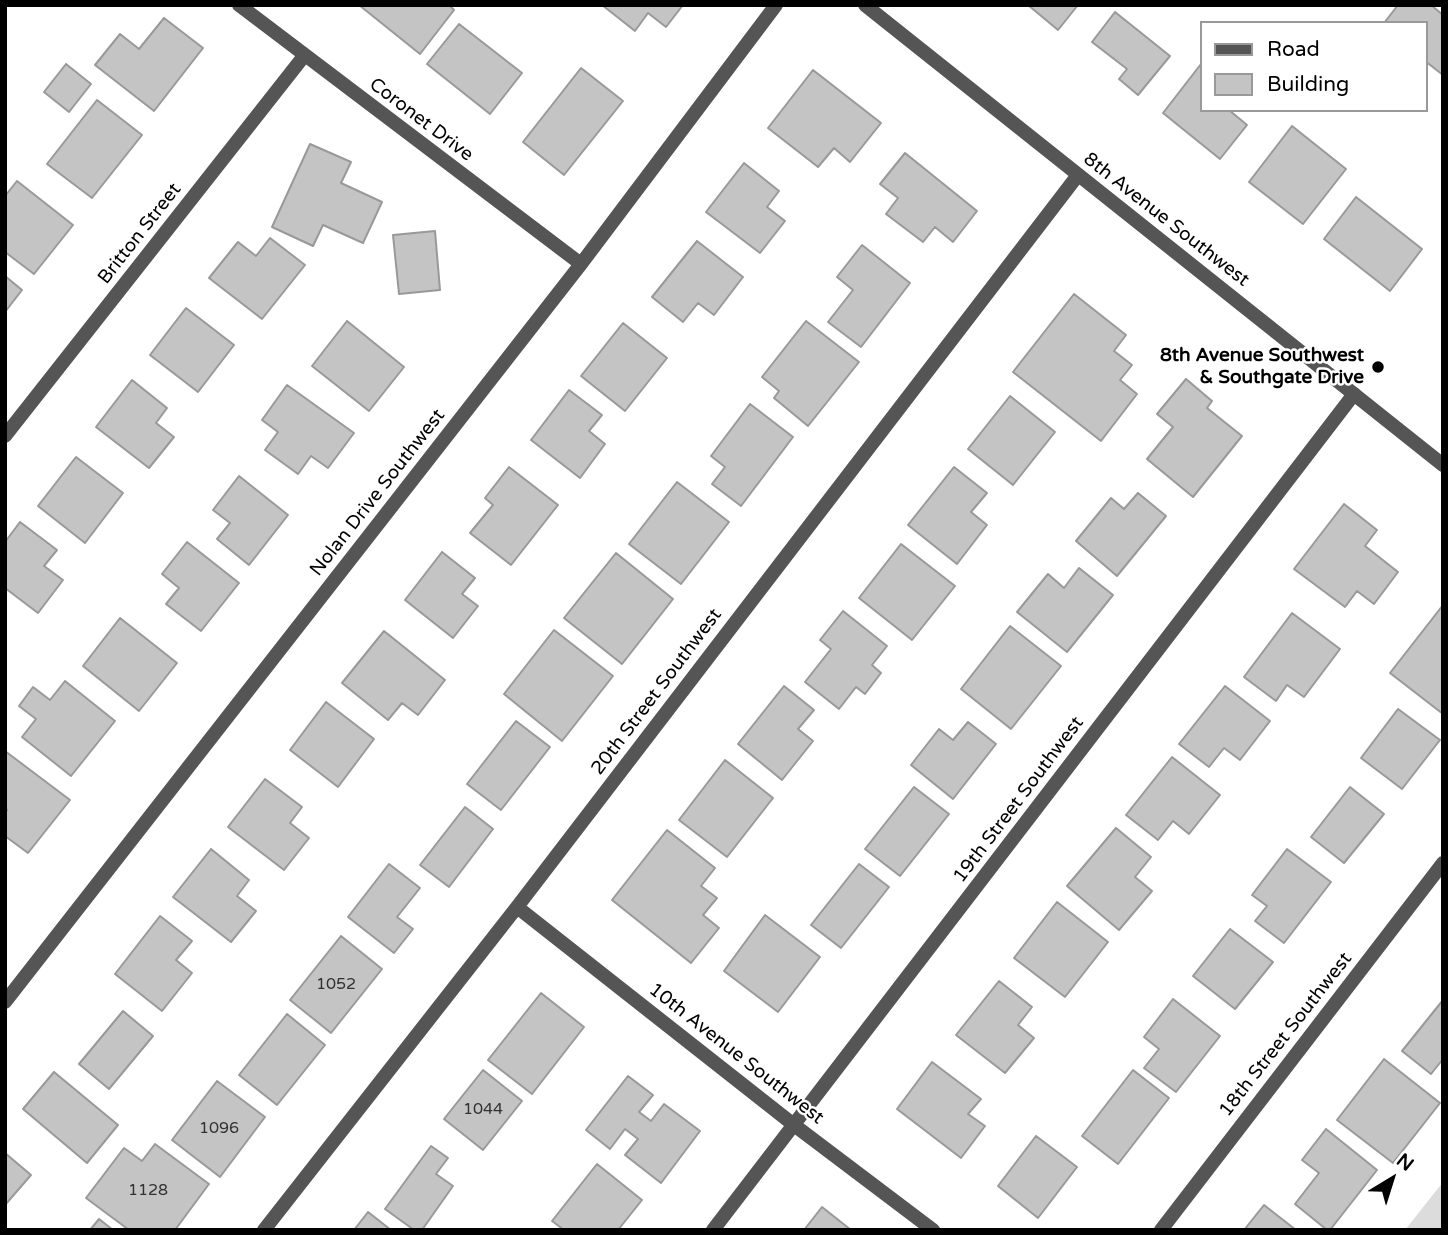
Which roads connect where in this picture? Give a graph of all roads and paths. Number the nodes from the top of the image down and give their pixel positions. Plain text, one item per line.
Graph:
1 (239, 5) edge
2 (776, 5) edge
3 (865, 5) edge
4 (304, 56) junction
5 (1078, 175) junction
6 (581, 264) junction
7 (1353, 394) junction
8 (5, 436) edge
9 (1443, 465) edge
10 (1443, 863) edge
11 (517, 907) junction
12 (5, 1002) edge
13 (794, 1125) junction
14 (264, 1230) edge
15 (713, 1230) edge
16 (933, 1230) edge
17 (1161, 1230) edge

1 - 4 street, Coronet Drive
2 - 6 street, Nolan Drive Southwest
3 - 5 street, 8th Avenue Southwest
4 - 6 street, Coronet Drive
4 - 8 street, Britton Street
5 - 7 street, 8th Avenue Southwest
5 - 11 street, 20th Street Southwest
6 - 12 street, Nolan Drive Southwest
7 - 9 street, 8th Avenue Southwest
7 - 13 street, 19th Street Southwest
10 - 17 street, 18th Street Southwest
11 - 13 street, 10th Avenue Southwest
11 - 14 street, 20th Street Southwest
13 - 15 street, 19th Street Southwest
13 - 16 street, 10th Avenue Southwest

